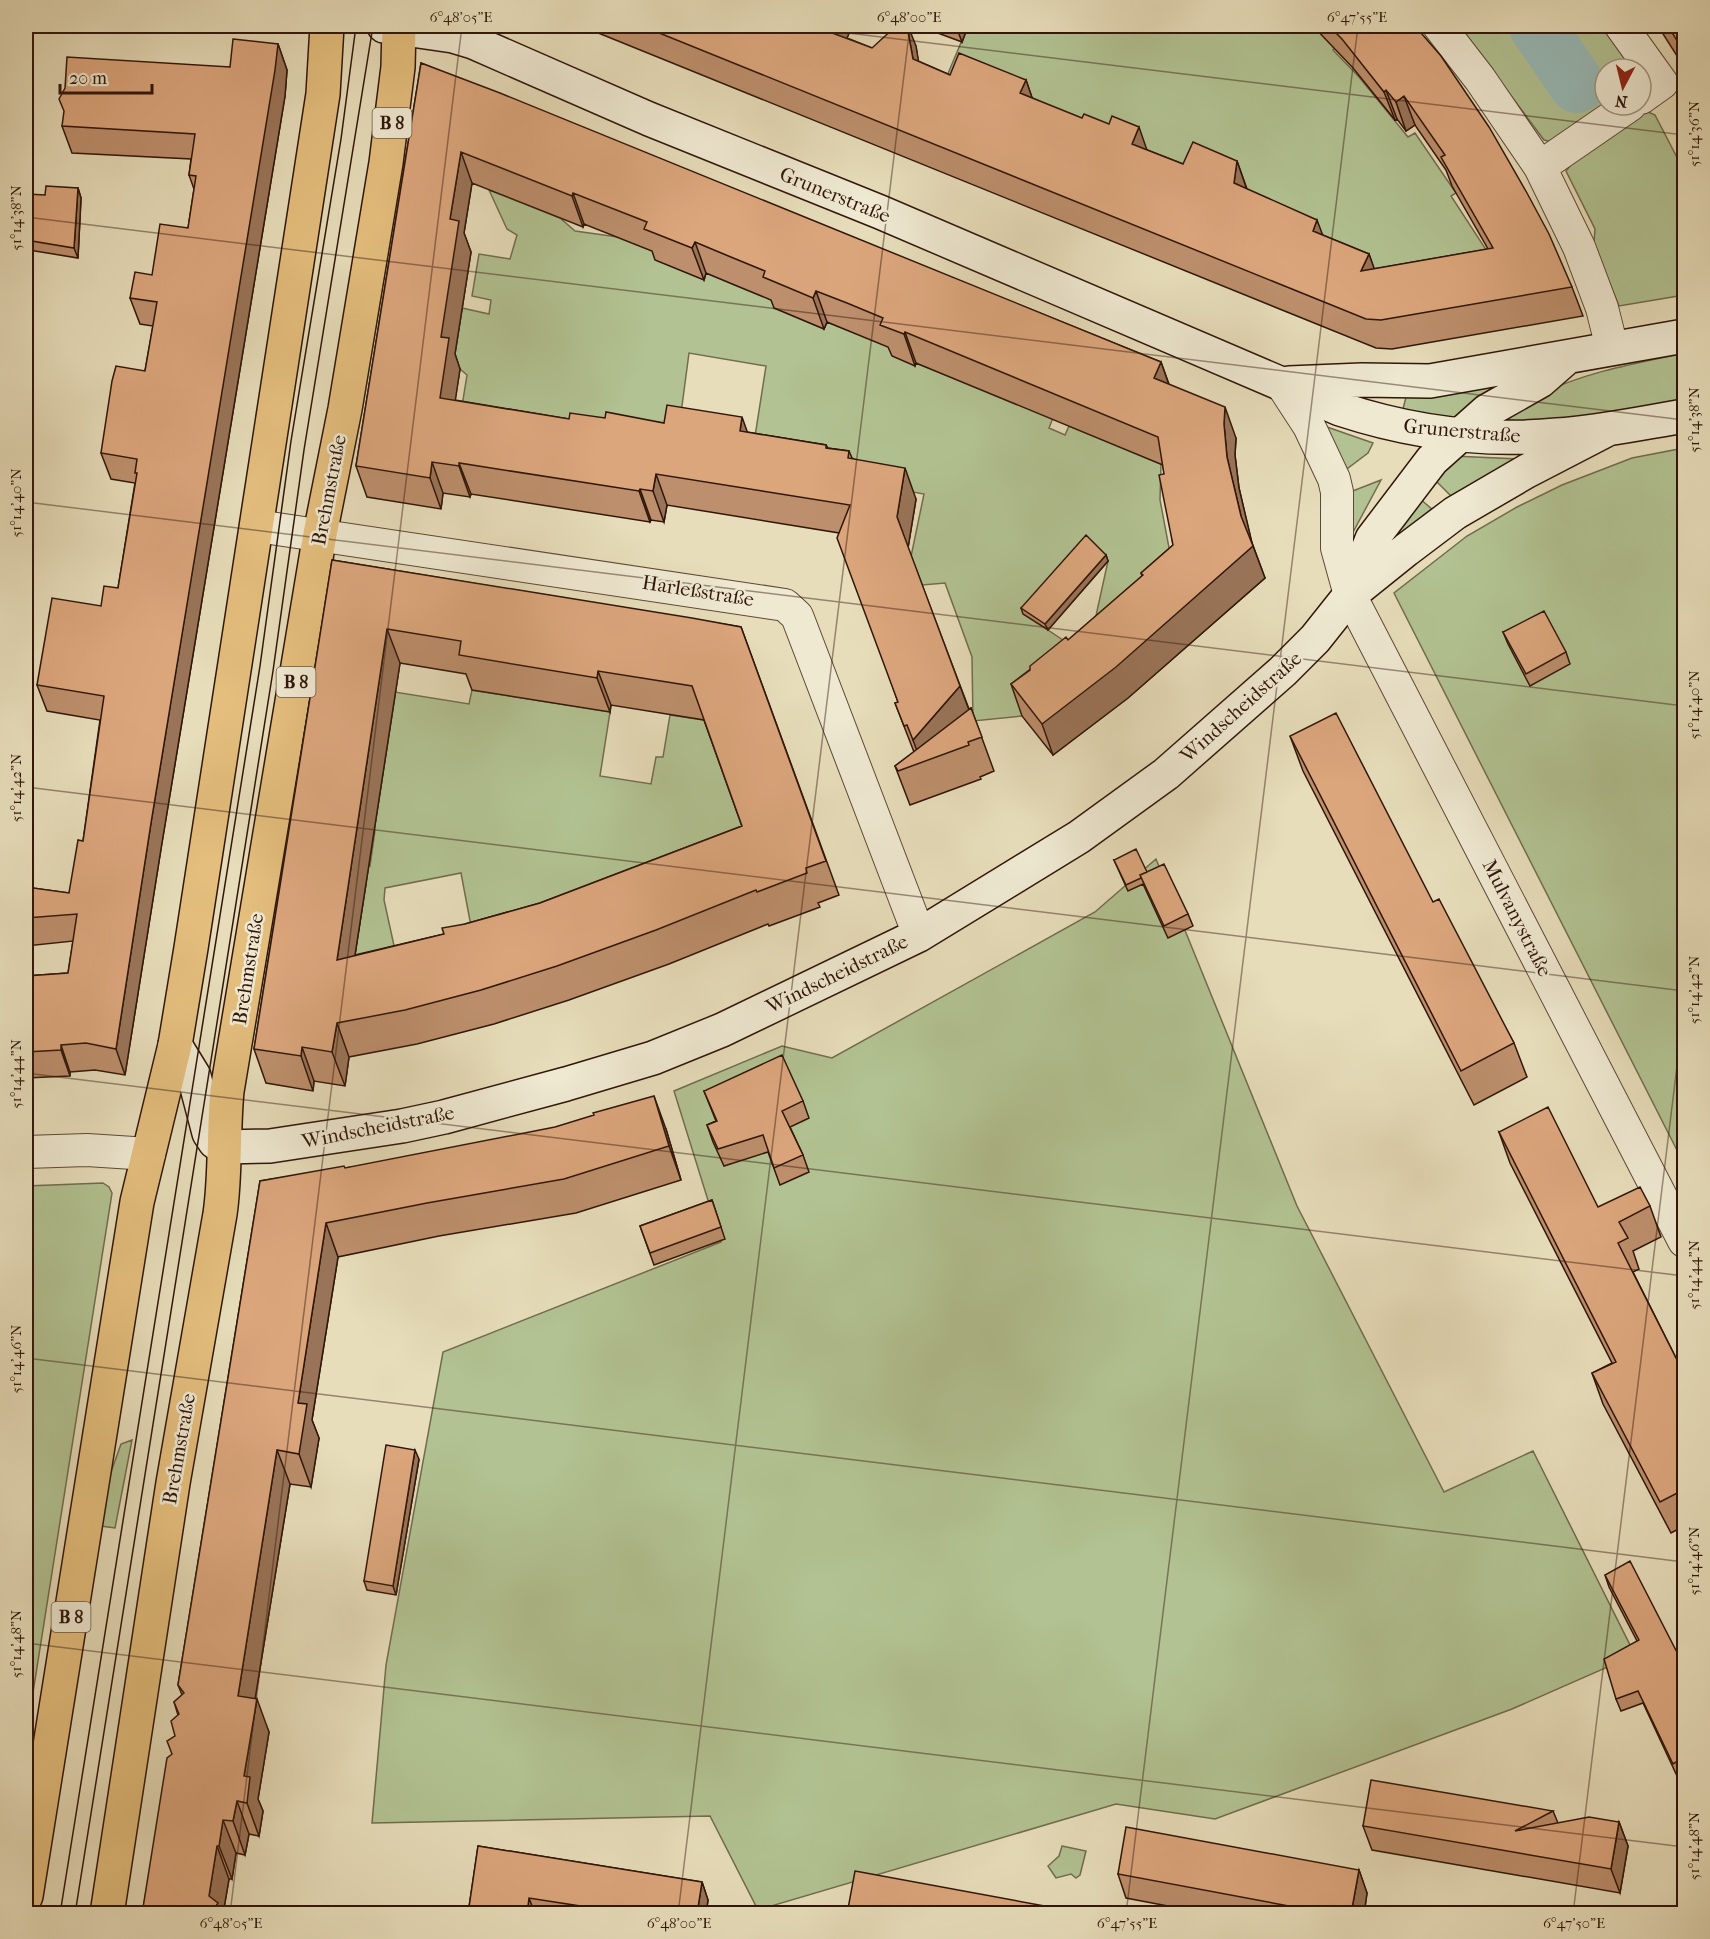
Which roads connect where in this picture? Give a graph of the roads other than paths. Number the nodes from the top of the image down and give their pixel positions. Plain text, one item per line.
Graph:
1 (327, 26) edge
2 (394, 26) edge
3 (1439, 26) edge
4 (1621, 26) edge
5 (1643, 57) edge
6 (1653, 70) edge
7 (1653, 89) edge
8 (1613, 117) edge
9 (1540, 167) junction
10 (1684, 336) edge
11 (1612, 348) junction
12 (1567, 356) junction
13 (1281, 383) junction
14 (1684, 416) edge
15 (1608, 429) junction
16 (1460, 435) junction
17 (257, 526) junction
18 (320, 534) junction
19 (1350, 595) junction
20 (919, 935) junction
21 (175, 1045) junction
22 (224, 1147) junction
23 (26, 1152) edge
24 (149, 1154) junction
25 (1684, 1241) edge
26 (26, 1896) edge
27 (106, 1914) edge

1 - 17 main road, B 8
2 - 13 main road, Grunerstraße
2 - 18 main road, Brehmstraße / B 8
3 - 9 street
4 - 5 street
6 - 7 street
8 - 9 street
9 - 11 street
10 - 11 main road, Grunerstraße
11 - 12 main road, Grunerstraße
12 - 13 main road, Grunerstraße
12 - 16 main road, Windscheidstraße
13 - 16 main road, Grunerstraße
13 - 19 street
14 - 15 main road, Grunerstraße
15 - 16 main road, Grunerstraße
15 - 19 main road, Windscheidstraße
16 - 19 main road, Windscheidstraße
17 - 18 street, Harleßstraße
17 - 21 main road, B 8
18 - 20 street, Harleßstraße
18 - 22 main road, Brehmstraße / B 8
19 - 20 main road, Windscheidstraße
19 - 25 street, Mulvanystraße
20 - 22 main road, Windscheidstraße
21 - 22 main road
21 - 24 main road, B 8
22 - 27 main road, Brehmstraße / B 8
23 - 24 street
24 - 26 main road, B 8

